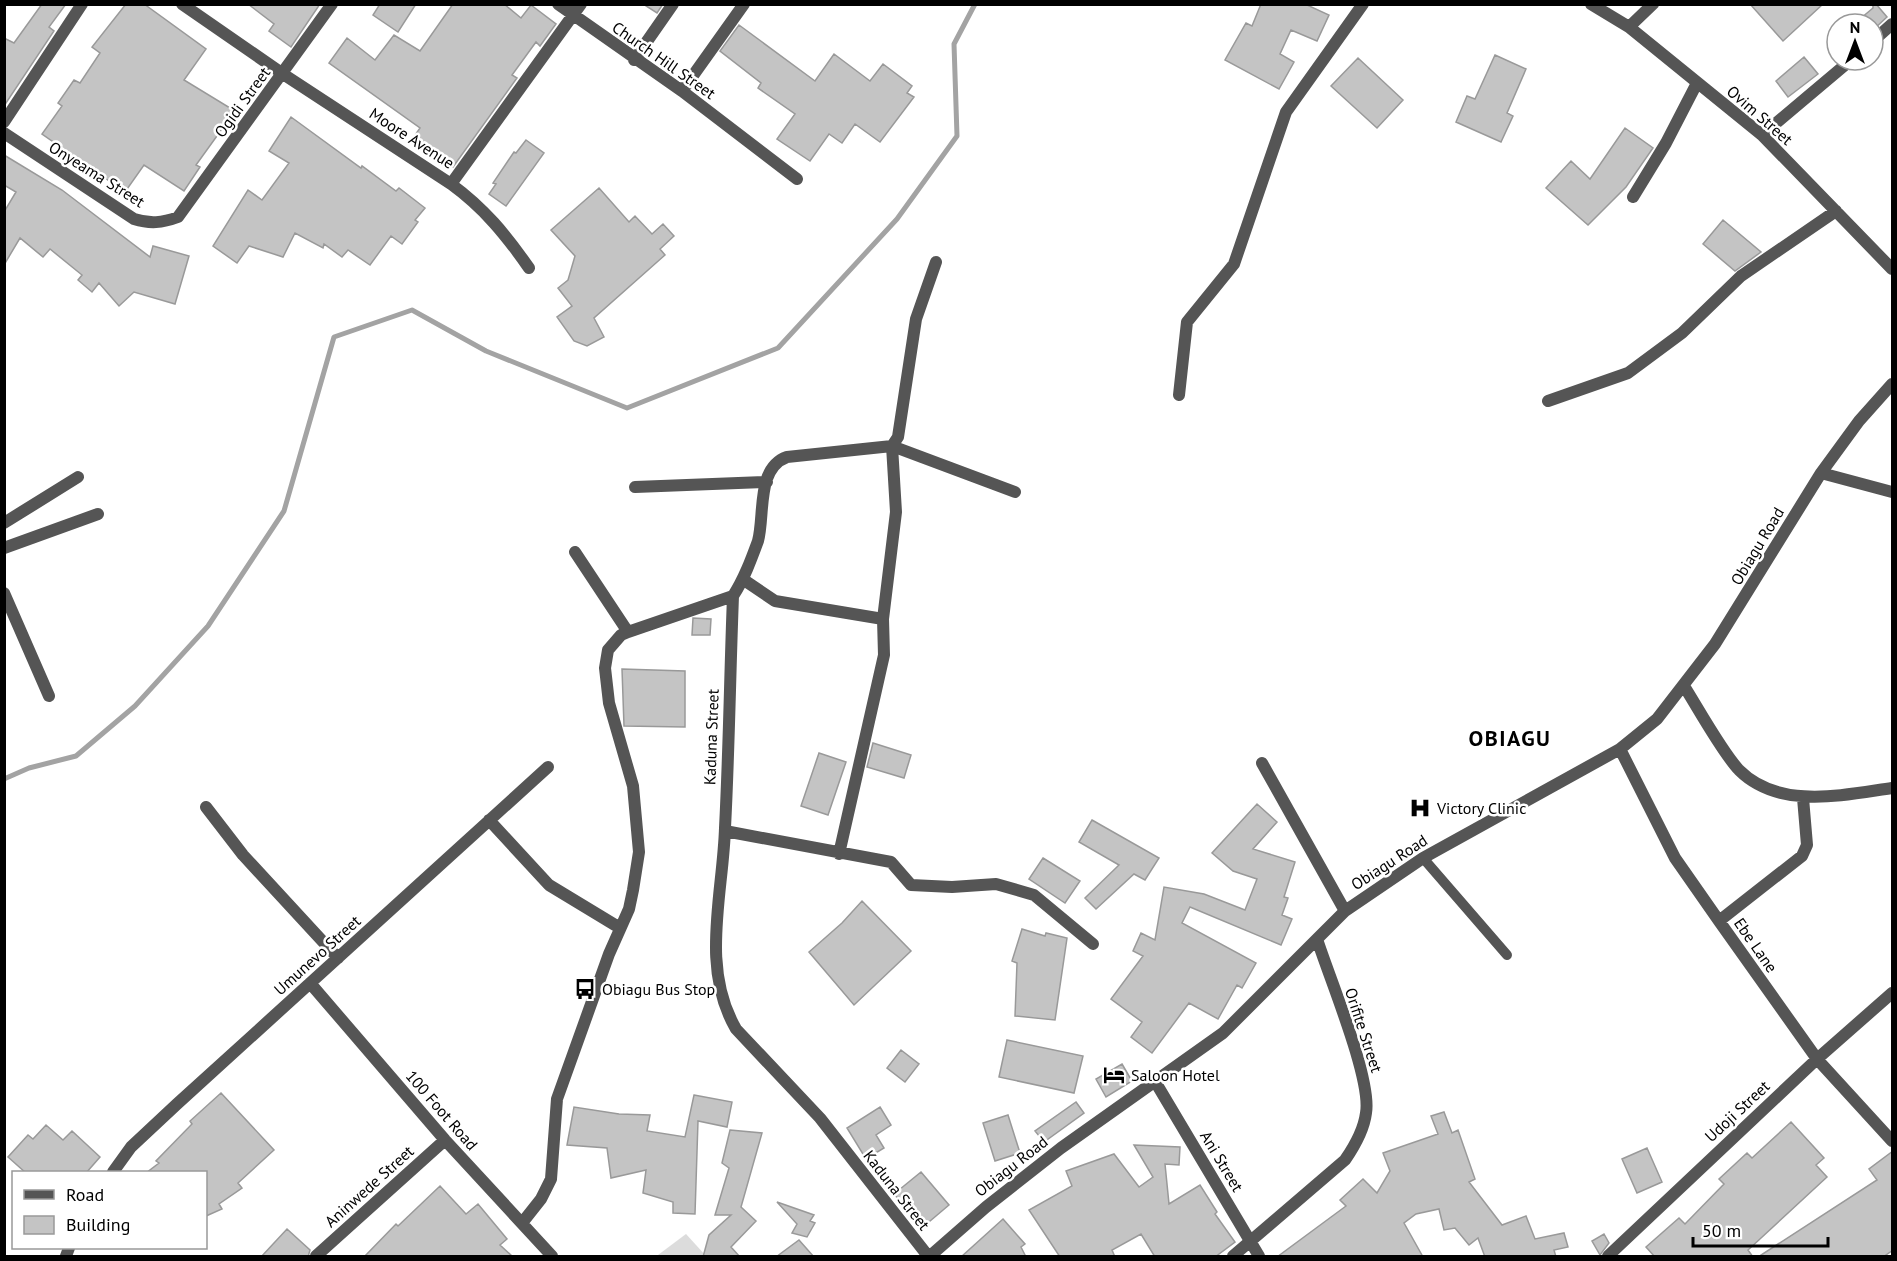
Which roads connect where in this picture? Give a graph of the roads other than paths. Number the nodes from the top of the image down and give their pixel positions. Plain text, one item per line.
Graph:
1 (82, 4) edge
2 (182, 4) edge
3 (332, 4) edge
4 (558, 4) edge
5 (581, 4) edge
6 (673, 4) edge
7 (744, 4) edge
8 (1363, 4) edge
9 (1591, 4) edge
10 (1653, 4) edge
11 (573, 15) junction
12 (1629, 27) junction
13 (634, 60) junction
14 (1837, 72) edge
15 (283, 74) junction
16 (1697, 83) junction
17 (682, 92) junction
18 (4, 122) edge
19 (4, 133) edge
20 (1762, 135) junction
21 (798, 179) dead end
22 (451, 184) junction
23 (1633, 197) dead end
24 (1836, 211) junction
25 (178, 217) joint
26 (936, 262) dead end
27 (529, 268) dead end
28 (1893, 269) edge
29 (1893, 384) edge
30 (1179, 395) dead end
31 (1548, 401) dead end
32 (892, 446) junction
33 (1821, 474) junction
34 (78, 477) dead end
35 (767, 482) junction
36 (634, 487) dead end
37 (1015, 492) dead end
38 (1893, 492) edge
39 (98, 514) dead end
40 (4, 523) edge
41 (4, 548) edge
42 (575, 552) dead end
43 (744, 579) junction
44 (4, 593) edge
45 (733, 596) junction
46 (883, 619) junction
47 (628, 632) junction
48 (1684, 686) junction
49 (49, 696) dead end
50 (1620, 749) junction
51 (1262, 763) dead end
52 (548, 766) dead end
53 (1893, 788) edge
54 (1803, 798) junction
55 (206, 807) dead end
56 (489, 820) junction
57 (725, 831) junction
58 (839, 854) junction
59 (1423, 858) junction
60 (1345, 911) junction
61 (1719, 921) junction
62 (620, 928) junction
63 (1317, 939) junction
64 (1093, 944) dead end
65 (1507, 955) dead end
66 (338, 958) junction
67 (310, 983) junction
68 (1893, 993) edge
69 (1817, 1059) junction
70 (1156, 1083) junction
71 (445, 1140) junction
72 (1893, 1141) edge
73 (114, 1171) edge
74 (522, 1223) junction
75 (1249, 1242) junction
76 (1609, 1256) edge
77 (316, 1257) edge
78 (552, 1257) edge
79 (929, 1257) edge
80 (1233, 1257) edge
81 (1259, 1257) edge

1 - 18 street
2 - 15 street, Moore Avenue
3 - 15 street, Ogidi Street
4 - 11 street, Church Hill Street
5 - 11 street, Moore Avenue
6 - 13 street
7 - 17 street
8 - 30 street
9 - 12 street, Ovim Street
10 - 12 street
11 - 13 street, Church Hill Street
11 - 22 street, Moore Avenue
12 - 16 street, Ovim Street
13 - 17 street, Church Hill Street
14 - 20 street
15 - 22 street, Moore Avenue
15 - 25 street, Ogidi Street
16 - 20 street, Ovim Street
16 - 23 street
17 - 21 street, Church Hill Street
19 - 25 street, Onyeama Street
20 - 24 street, Ovim Street
22 - 27 street
24 - 28 street, Ovim Street
24 - 31 street
26 - 32 street
29 - 33 street, Obiagu Road
32 - 35 street
32 - 37 street
32 - 46 street
33 - 38 street
33 - 48 street, Obiagu Road
34 - 40 street
35 - 36 street
35 - 43 street
39 - 41 street
42 - 47 street
43 - 45 street
43 - 46 street
44 - 49 street
45 - 47 street
45 - 57 street, Kaduna Street
46 - 58 street
47 - 62 street
48 - 50 street, Obiagu Road
48 - 54 street
50 - 59 street, Obiagu Road
50 - 61 street, Ebe Lane
51 - 60 street
52 - 56 street, Umunevo Street
53 - 54 street
54 - 61 street
55 - 66 street
56 - 62 street
56 - 66 street, Umunevo Street
57 - 58 street
57 - 79 street, Kaduna Street
58 - 64 street
59 - 60 street, Obiagu Road
59 - 65 lane
60 - 63 street, Obiagu Road
61 - 69 street, Ebe Lane
62 - 74 street
63 - 70 street, Obiagu Road
63 - 75 street, Orifite Street
66 - 67 street, Umunevo Street
67 - 71 street, 100 Foot Road
67 - 73 street, Umunevo Street
68 - 69 street, Udoji Street
69 - 72 street, Ebe Lane
69 - 76 street, Udoji Street
70 - 75 street, Ani Street
70 - 79 street, Obiagu Road
71 - 74 street, 100 Foot Road
71 - 77 street, Aninwede Street
74 - 78 street, 100 Foot Road
75 - 80 street, Orifite Street
75 - 81 street, Ani Street

